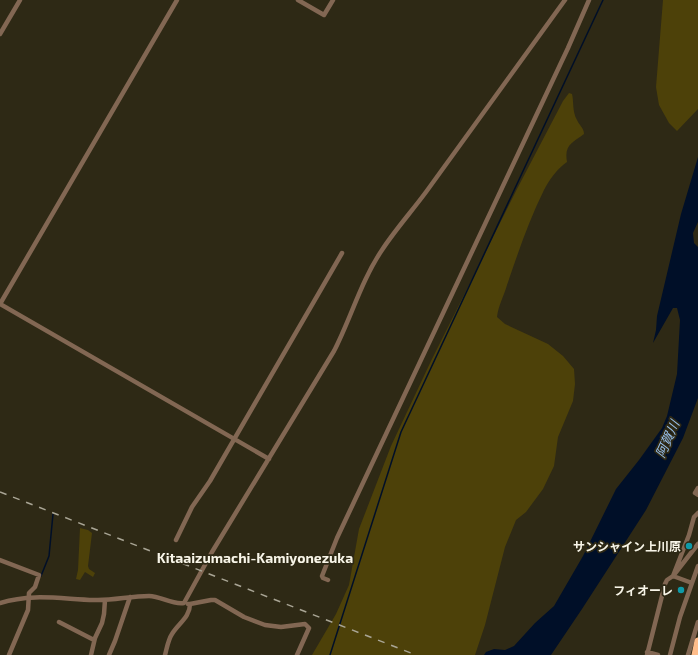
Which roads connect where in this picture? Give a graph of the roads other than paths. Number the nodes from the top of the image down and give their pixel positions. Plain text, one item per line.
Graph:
1 (20, 0) edge
2 (177, 0) edge
3 (298, 0) edge
4 (333, 0) edge
5 (565, 0) edge
6 (589, 0) edge
7 (0, 34) edge
8 (342, 253) dead end
9 (0, 304) edge
10 (235, 439) junction
11 (269, 459) junction
12 (698, 488) edge
13 (698, 495) edge
14 (698, 513) edge
15 (176, 540) dead end
16 (698, 544) edge
17 (0, 560) edge
18 (698, 566) edge
19 (673, 576) junction
20 (328, 580) dead end
21 (692, 583) junction
22 (28, 597) junction
23 (130, 597) junction
24 (105, 600) junction
25 (0, 603) edge
26 (184, 603) junction
27 (190, 604) junction
28 (59, 622) dead end
29 (698, 622) edge
30 (94, 640) junction
31 (698, 641) edge
32 (647, 654) edge
33 (9, 655) edge
34 (92, 655) edge
35 (108, 655) edge
36 (165, 655) edge
37 (297, 655) edge
38 (658, 655) edge
39 (670, 655) edge
40 (688, 655) edge
41 (695, 655) edge

1 - 7 street
2 - 9 street
3 - 4 street
5 - 11 street
6 - 20 street
8 - 10 street
9 - 10 street
10 - 11 street
10 - 15 street
11 - 26 street
12 - 13 street
14 - 19 street
16 - 19 street
17 - 22 street
18 - 21 street
19 - 21 street
19 - 32 street
21 - 39 street
22 - 24 street
22 - 25 street
22 - 33 street
23 - 24 street
23 - 26 street
23 - 35 street
24 - 30 street
26 - 27 street
27 - 36 street
27 - 37 street
28 - 30 street
29 - 40 street
30 - 34 street
31 - 41 highway
32 - 38 street

